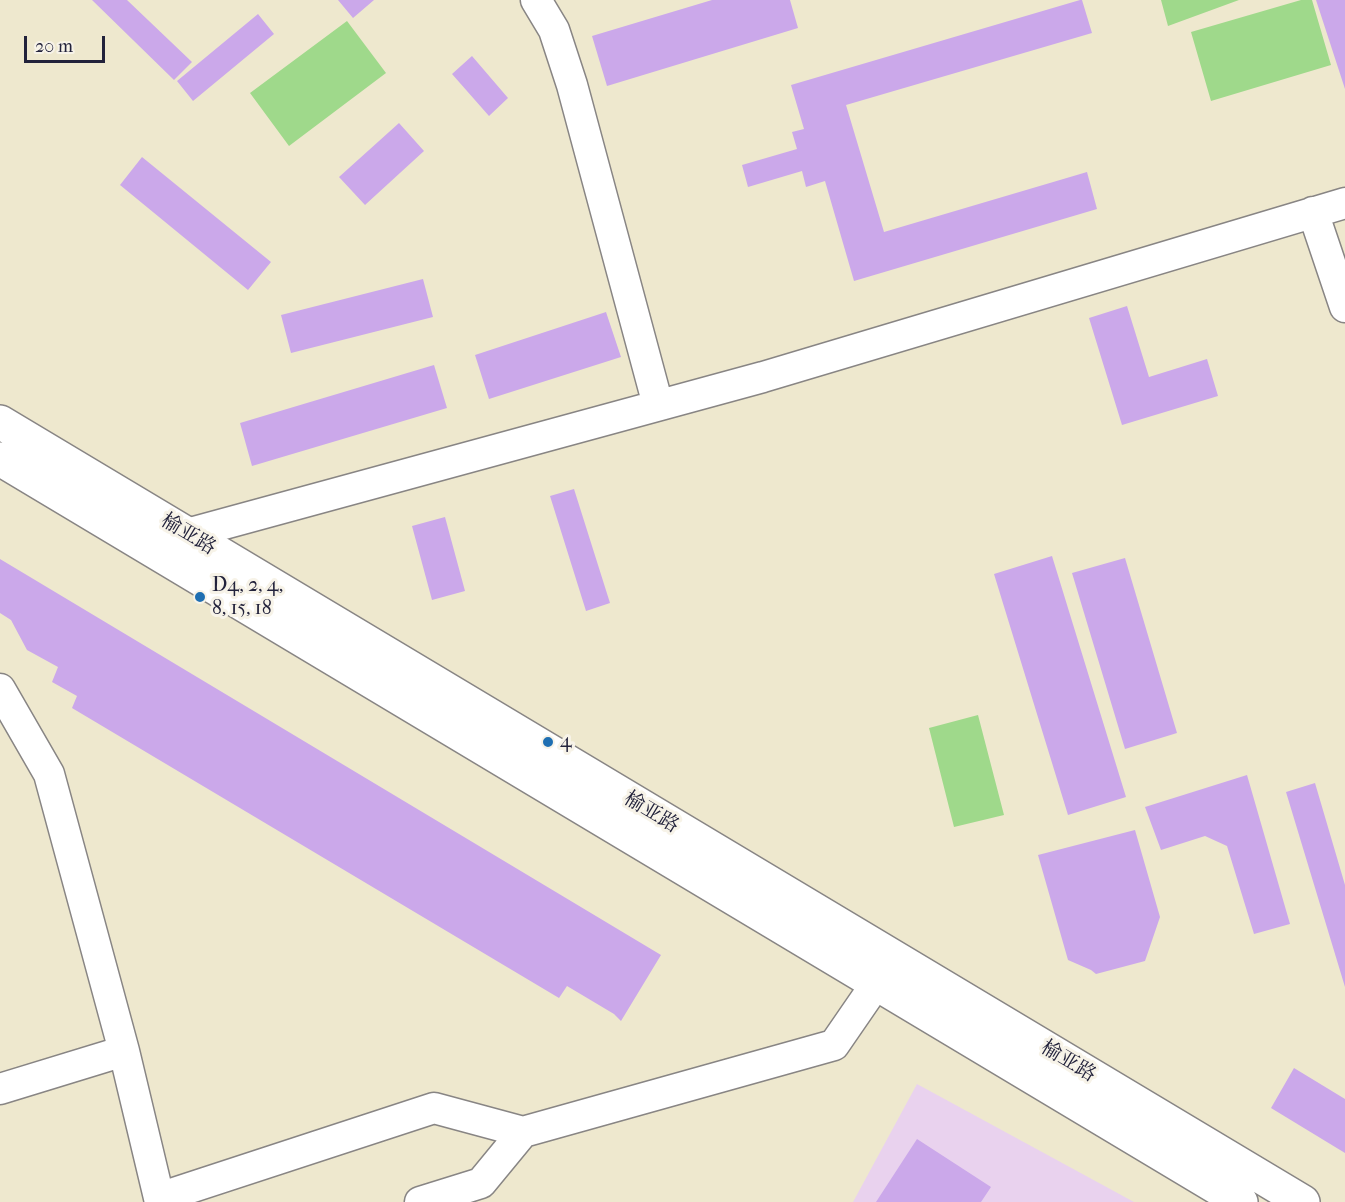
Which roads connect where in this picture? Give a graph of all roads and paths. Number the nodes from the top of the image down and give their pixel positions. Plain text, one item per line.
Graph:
1 (536, 0) edge
2 (1345, 203) edge
3 (1313, 212) junction
4 (1345, 307) edge
5 (658, 405) junction
6 (0, 422) edge
7 (0, 459) edge
8 (187, 534) junction
9 (0, 688) edge
10 (876, 984) junction
11 (124, 1051) junction
12 (0, 1089) edge
13 (524, 1132) junction
14 (160, 1200) edge
15 (420, 1202) edge
16 (1241, 1202) edge
17 (1303, 1202) edge

1 - 5 lane
2 - 3 lane
3 - 4 lane
3 - 5 lane
5 - 8 lane
6 - 8 highway, 榆亚路
7 - 10 highway, 榆亚路
8 - 17 highway, 榆亚路
9 - 11 lane
10 - 13 lane
10 - 16 highway, 榆亚路
11 - 12 lane
11 - 14 lane
13 - 14 lane
13 - 15 lane

